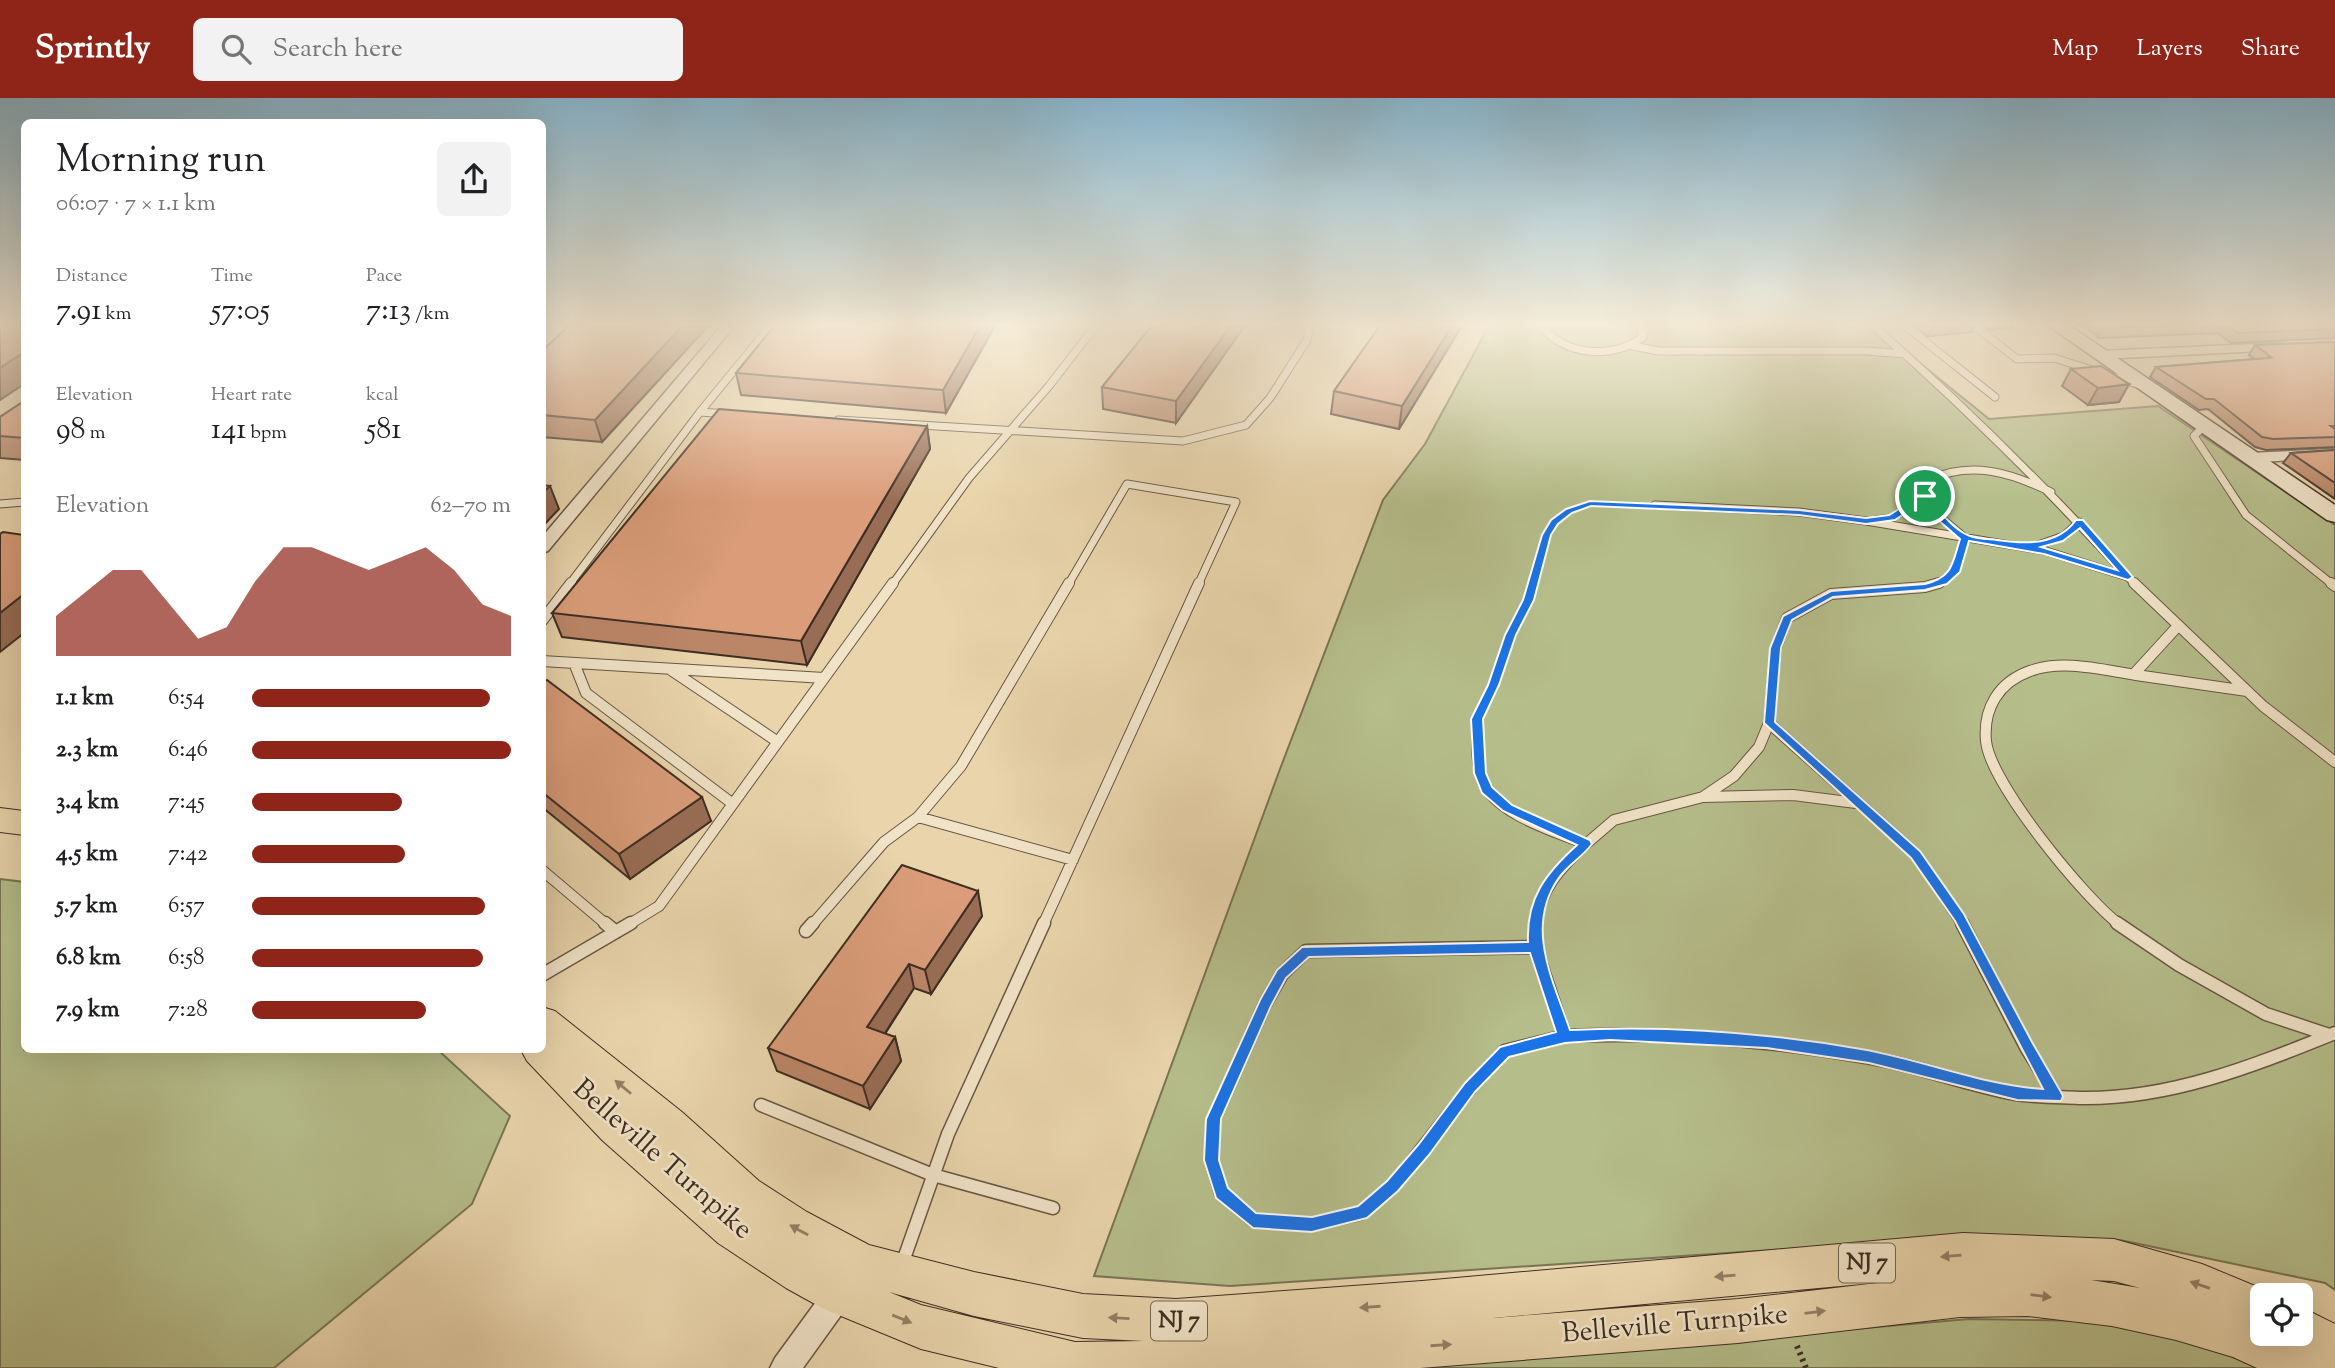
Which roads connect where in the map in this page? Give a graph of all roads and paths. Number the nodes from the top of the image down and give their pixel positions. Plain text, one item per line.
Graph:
1 (680, 383) edge
2 (724, 383) edge
3 (1049, 383) edge
4 (1279, 383) edge
5 (1936, 383) edge
6 (1979, 383) edge
7 (2135, 383) edge
8 (2142, 383) edge
9 (2147, 387) junction
10 (1996, 397) dead end
11 (700, 412) junction
12 (741, 414) edge
13 (822, 419) edge
14 (2204, 426) junction
15 (1012, 429) junction
16 (2335, 453) edge
17 (2249, 458) junction
18 (2051, 492) junction
19 (1925, 496) junction
20 (21, 502) edge
21 (0, 504) edge
22 (1655, 505) joint
23 (2335, 515) edge
24 (1866, 521) junction
25 (2079, 522) junction
26 (1965, 538) junction
27 (546, 543) edge
28 (2028, 548) junction
29 (2128, 577) junction
30 (2335, 586) edge
31 (546, 616) edge
32 (2177, 627) junction
33 (546, 661) edge
34 (574, 663) junction
35 (670, 668) junction
36 (2134, 674) junction
37 (824, 678) junction
38 (2247, 691) junction
39 (1477, 719) joint
40 (1769, 723) junction
41 (778, 742) junction
42 (2335, 762) edge
43 (1703, 797) junction
44 (1856, 803) junction
45 (733, 804) junction
46 (918, 817) junction
47 (0, 820) edge
48 (21, 822) edge
49 (1586, 844) junction
50 (1073, 860) junction
51 (546, 873) edge
52 (806, 931) dead end
53 (616, 932) junction
54 (1535, 947) junction
55 (546, 973) edge
56 (546, 1025) edge
57 (2332, 1034) edge
58 (1565, 1037) junction
59 (543, 1053) edge
60 (2056, 1096) junction
61 (761, 1105) dead end
62 (933, 1175) junction
63 (1053, 1208) dead end
64 (899, 1274) junction
65 (849, 1278) junction
66 (2250, 1305) edge
67 (2313, 1336) edge
68 (2335, 1348) edge
69 (785, 1368) edge
70 (2309, 1368) edge

1 - 27 street
2 - 11 lane
3 - 15 lane
4 - 15 lane
5 - 18 lane
6 - 10 lane
7 - 9 lane
8 - 9 main road
9 - 14 main road
11 - 12 lane
11 - 31 lane
13 - 15 lane
14 - 17 main road
14 - 30 lane
15 - 37 lane
16 - 17 street
17 - 23 main road
18 - 19 lane
18 - 25 lane
19 - 24 lane
19 - 26 lane
20 - 21 lane
22 - 24 lane
22 - 39 path
24 - 26 lane
25 - 28 lane
25 - 29 lane
26 - 28 lane
26 - 40 lane
28 - 29 lane
29 - 32 lane
32 - 36 lane
32 - 38 lane
33 - 34 lane
34 - 35 lane
34 - 45 lane
35 - 37 lane
35 - 41 lane
36 - 38 lane
36 - 57 lane
37 - 41 lane
38 - 42 lane
39 - 49 lane
40 - 43 lane
40 - 44 lane
41 - 45 lane
43 - 44 lane
43 - 49 lane
44 - 60 lane
45 - 53 lane
46 - 50 lane
46 - 50 lane
46 - 52 lane
47 - 48 main road
49 - 54 lane
50 - 62 lane
51 - 53 lane
53 - 55 lane
54 - 58 lane
54 - 58 lane
65 -> 56 main road, Belleville Turnpike / NJ 7
57 - 60 lane
58 - 60 lane
59 - 65 main road, Belleville Turnpike / NJ 7
61 - 62 lane
62 - 63 lane
62 - 64 lane
64 - 65 main road, Belleville Turnpike / NJ 7
66 -> 64 main road, Belleville Turnpike / NJ 7
65 - 69 street
65 -> 70 main road, Belleville Turnpike / NJ 7
67 - 68 main road

